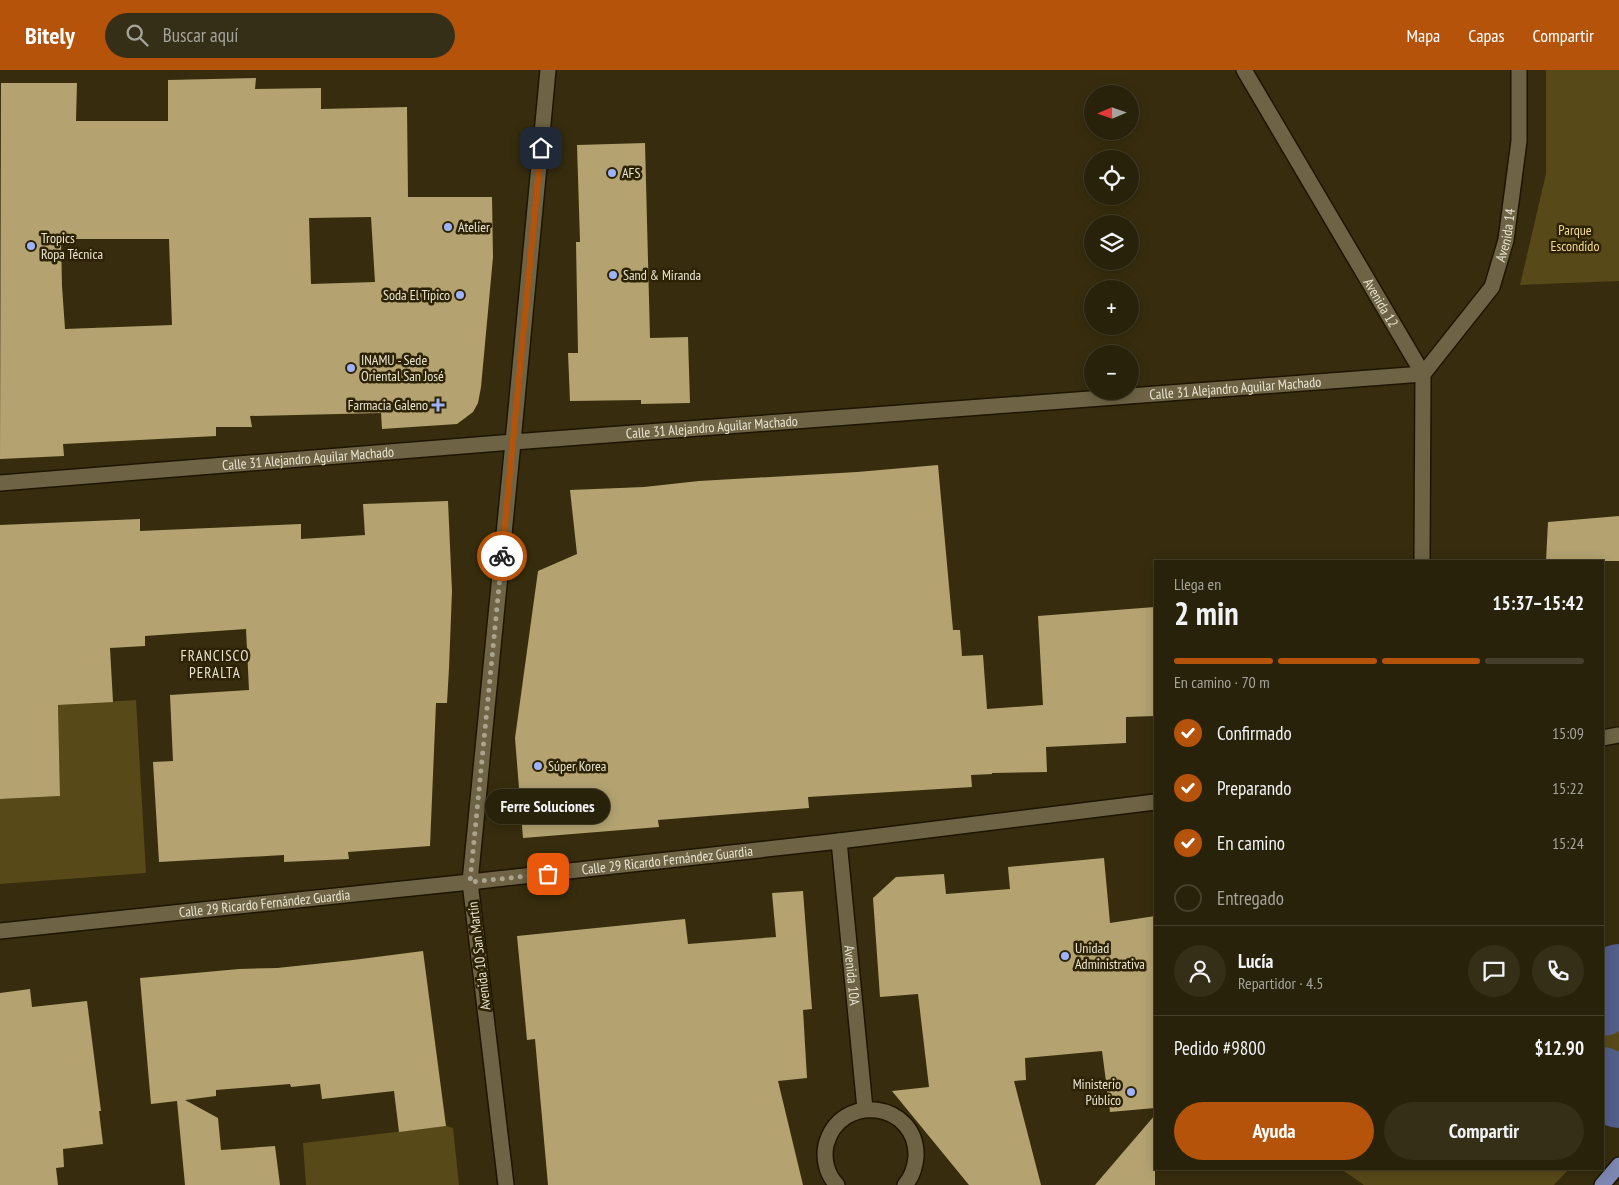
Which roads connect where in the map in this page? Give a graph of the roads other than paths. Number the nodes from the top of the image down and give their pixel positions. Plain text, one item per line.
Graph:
1 (548, 70) edge
2 (1244, 70) edge
3 (1519, 70) edge
4 (1423, 374) junction
5 (513, 442) junction
6 (0, 483) edge
7 (1422, 560) edge
8 (1619, 735) edge
9 (1604, 738) edge
10 (1154, 802) edge
11 (839, 841) junction
12 (470, 882) junction
13 (0, 930) edge
14 (865, 1109) junction
15 (1619, 1165) edge
16 (506, 1185) edge
17 (837, 1185) edge
18 (905, 1185) edge
19 (1602, 1185) edge

1 - 5 street, Avenida 10 San Martín
2 - 4 street, Avenida 12
3 - 4 street, Avenida 14
4 - 5 street, Calle 31 Alejandro Aguilar Machado
4 - 7 street
5 - 6 street, Calle 31 Alejandro Aguilar Machado
5 - 12 street, Avenida 10 San Martín
8 - 9 street
10 - 11 street, Calle 29 Ricardo Fernández Guardia
11 - 12 street, Calle 29 Ricardo Fernández Guardia
11 - 14 street, Avenida 10A
12 - 13 street, Calle 29 Ricardo Fernández Guardia
12 - 16 street, Avenida 10 San Martín
14 - 17 street
14 - 18 street
15 - 19 main road

